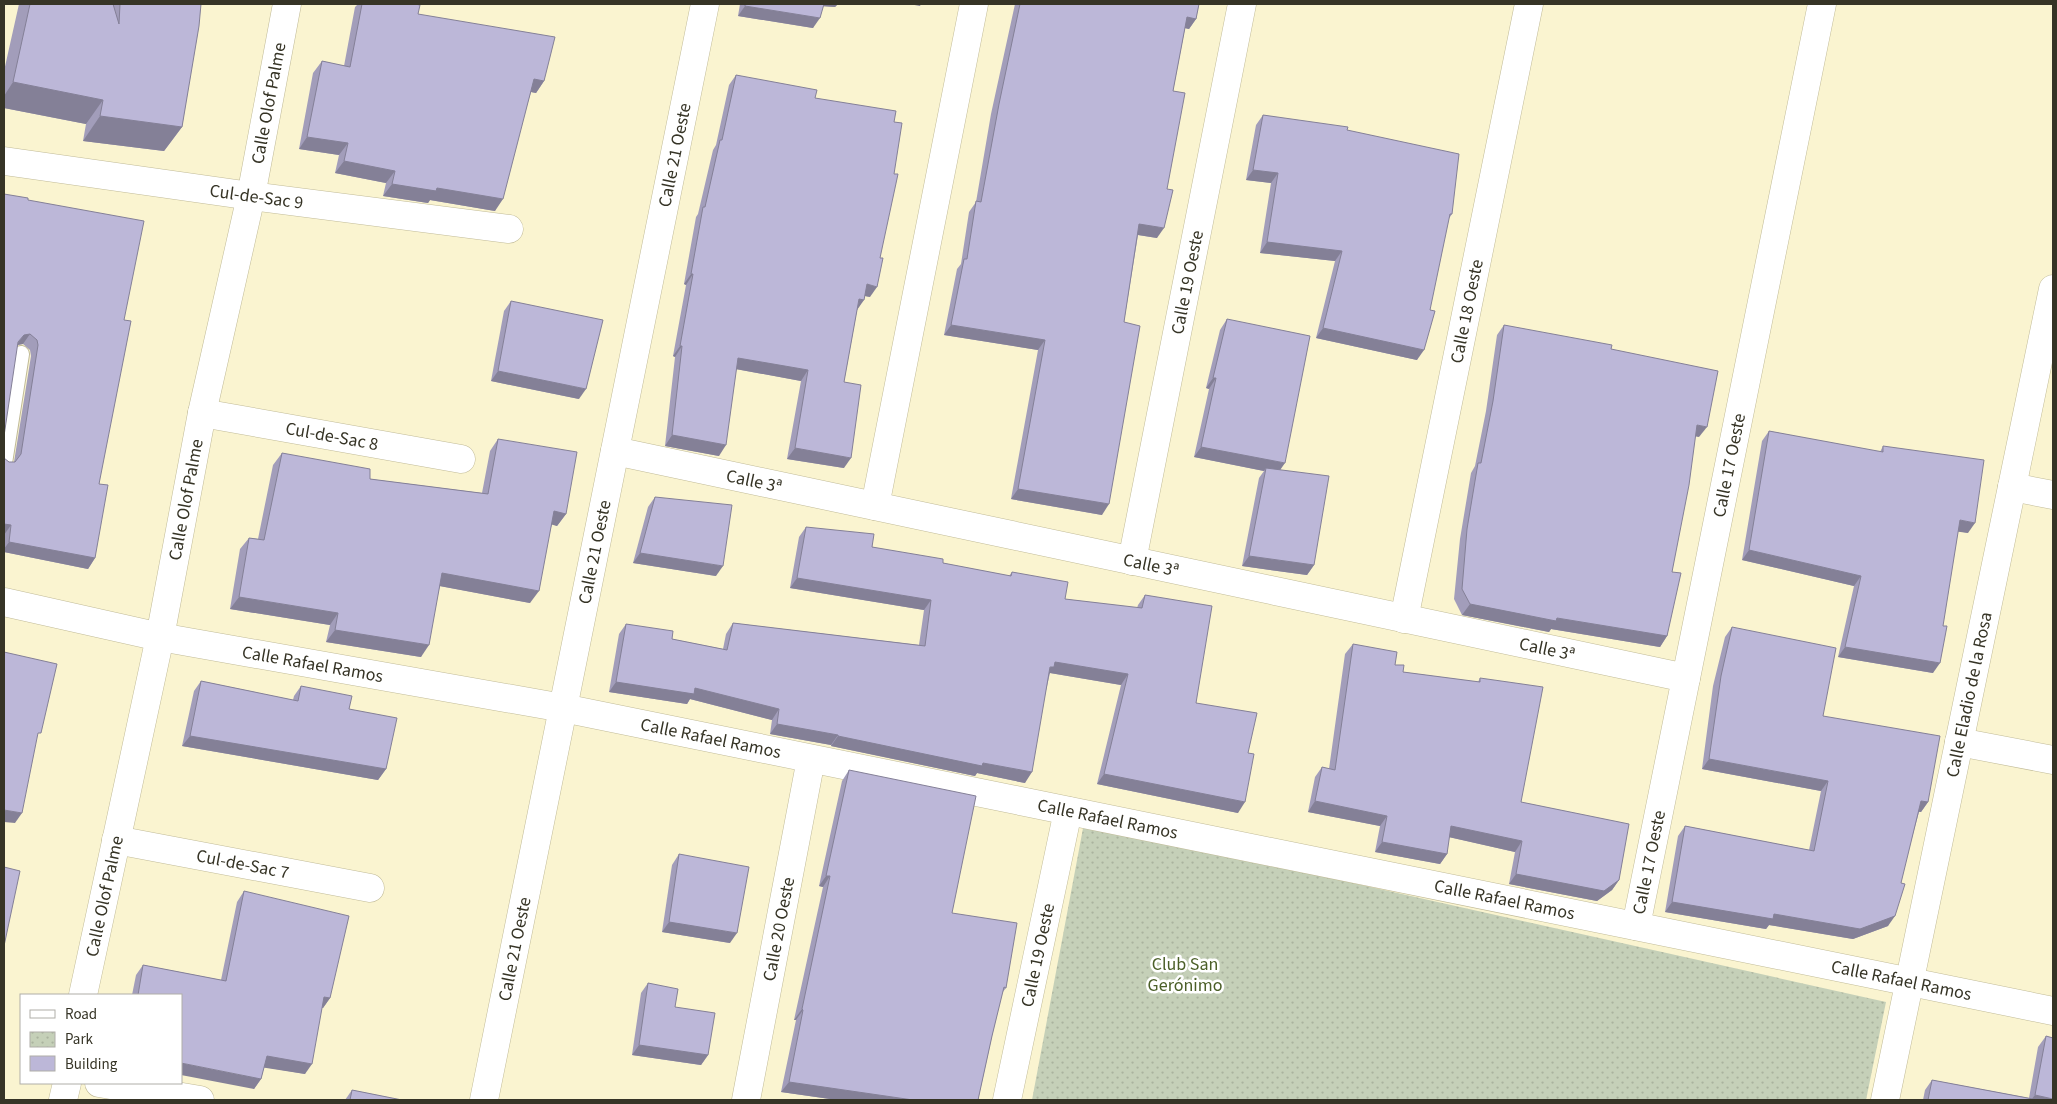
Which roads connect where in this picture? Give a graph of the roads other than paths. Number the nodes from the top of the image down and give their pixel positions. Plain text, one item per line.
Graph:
1 (287, 4) edge
2 (705, 4) edge
3 (974, 4) edge
4 (1242, 4) edge
5 (1529, 4) edge
6 (1822, 4) edge
7 (4, 161) edge
8 (251, 196) junction
9 (509, 229) dead end
10 (2053, 289) edge
11 (21, 354) edge
12 (202, 413) junction
13 (615, 451) junction
14 (462, 459) dead end
15 (4, 463) edge
16 (2012, 487) junction
17 (2053, 495) edge
18 (875, 506) junction
19 (1132, 561) junction
20 (4, 602) edge
21 (1404, 618) junction
22 (160, 637) junction
23 (1686, 678) junction
24 (563, 708) junction
25 (1959, 742) junction
26 (811, 759) junction
27 (2053, 760) edge
28 (1068, 811) junction
29 (116, 840) junction
30 (370, 888) dead end
31 (1636, 926) junction
32 (1910, 982) junction
33 (83, 994) edge
34 (2053, 1012) edge
35 (67, 1084) edge
36 (105, 1084) edge
37 (63, 1100) edge
38 (200, 1100) edge
39 (484, 1100) edge
40 (746, 1100) edge
41 (1008, 1100) edge
42 (1885, 1100) edge

1 - 8 street, Calle Olof Palme
2 - 13 street, Calle 21 Oeste
3 - 18 street
4 - 19 street, Calle 19 Oeste
5 - 21 street, Calle 18 Oeste
6 - 23 street, Calle 17 Oeste
7 - 8 street, Cul-de-Sac 9
8 - 9 street, Cul-de-Sac 9
8 - 12 street, Calle Olof Palme
10 - 16 street, Calle Eladio de la Rosa
11 - 15 lane
12 - 14 street, Cul-de-Sac 8
12 - 22 street, Calle Olof Palme
13 - 18 street, Calle 3ª
13 - 24 street, Calle 21 Oeste
16 - 17 street
16 - 25 street, Calle Eladio de la Rosa
18 - 19 street, Calle 3ª
19 - 21 street, Calle 3ª
20 - 22 street, Calle Rafael Ramos
21 - 23 street, Calle 3ª
22 - 24 street, Calle Rafael Ramos
22 - 29 street, Calle Olof Palme
23 - 31 street, Calle 17 Oeste
24 - 26 street, Calle Rafael Ramos
24 - 39 street, Calle 21 Oeste
25 - 27 street
25 - 32 street, Calle Eladio de la Rosa
26 - 28 street, Calle Rafael Ramos
26 - 40 street, Calle 20 Oeste
28 - 31 street, Calle Rafael Ramos
28 - 41 street, Calle 19 Oeste
29 - 30 street, Cul-de-Sac 7
29 - 33 street, Calle Olof Palme
31 - 32 street, Calle Rafael Ramos
32 - 34 street, Calle Rafael Ramos
32 - 42 street, Calle Eladio de la Rosa
35 - 37 street
36 - 38 street

